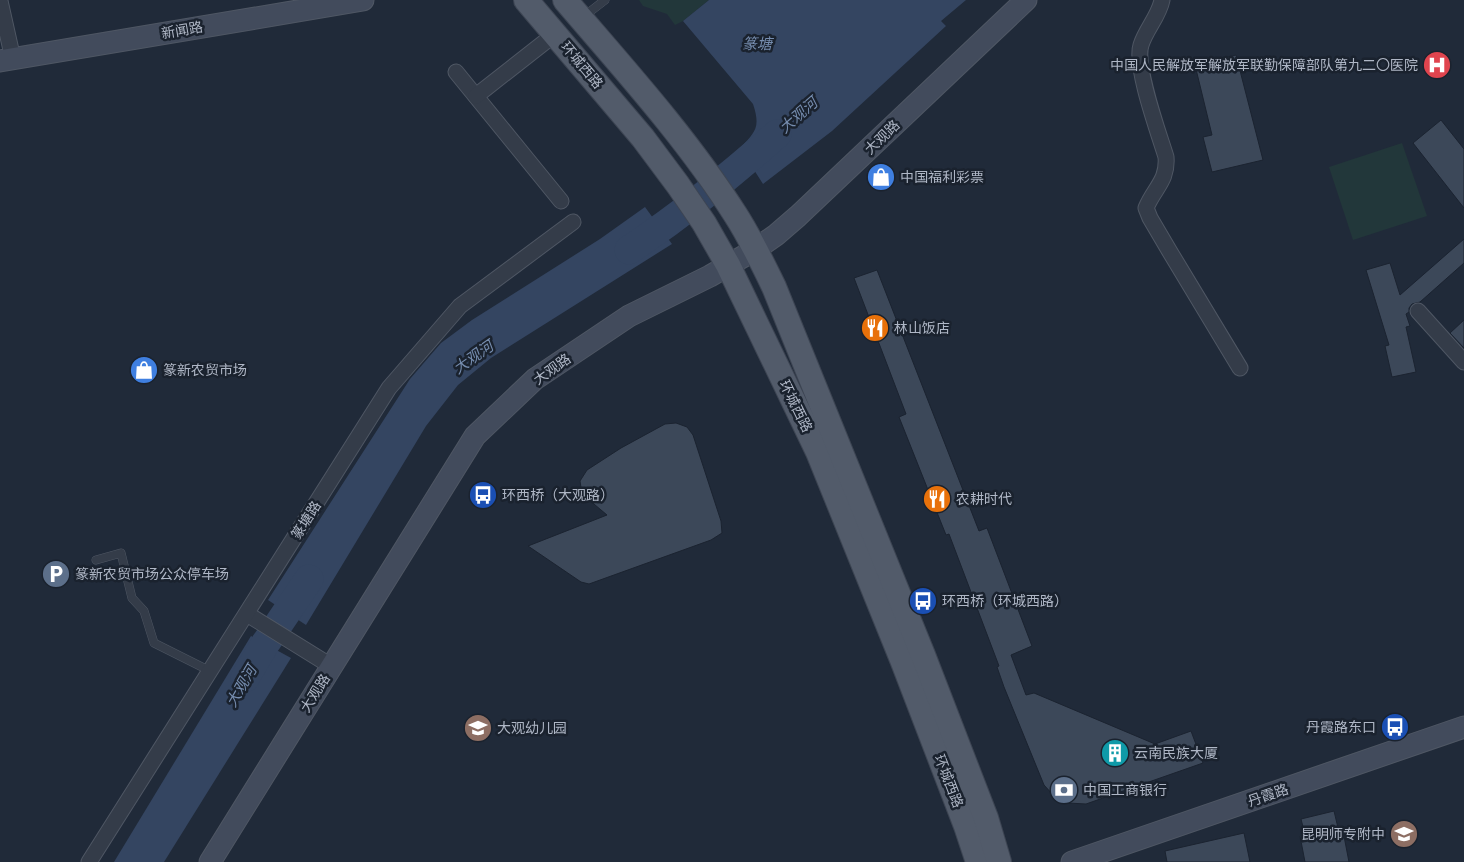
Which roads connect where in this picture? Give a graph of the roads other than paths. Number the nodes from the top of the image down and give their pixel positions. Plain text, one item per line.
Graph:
1 (363, 0) edge
2 (526, 0) edge
3 (566, 0) edge
4 (605, 0) edge
5 (1026, 0) edge
6 (1162, 0) edge
7 (0, 1) edge
8 (582, 19) junction
9 (555, 34) junction
10 (6, 60) edge
11 (456, 72) dead end
12 (476, 96) junction
13 (561, 201) dead end
14 (573, 222) dead end
15 (756, 249) junction
16 (728, 265) junction
17 (1418, 311) dead end
18 (1464, 362) edge
19 (1240, 368) dead end
20 (96, 560) dead end
21 (246, 614) junction
22 (331, 666) junction
23 (210, 671) junction
24 (1464, 727) edge
25 (89, 862) edge
26 (210, 862) edge
27 (978, 862) edge
28 (999, 862) edge
29 (1072, 862) edge

1 - 10 main road, 新闻路
2 - 9 main road, 环城西路
3 - 8 main road, 环城西路
4 - 8 lane
5 - 15 main road, 大观路
6 - 19 street
7 - 10 street
8 - 15 main road, 环城西路
9 - 12 street
9 - 16 main road, 环城西路
11 - 12 street
12 - 13 street
14 - 21 street, 篆塘路
15 - 16 main road, 大观路
15 - 28 main road, 环城西路
16 - 22 main road, 大观路
16 - 27 main road, 环城西路
17 - 18 street
20 - 23 lane
21 - 22 street
21 - 23 street, 篆塘路
22 - 26 main road, 大观路
23 - 25 street, 篆塘路
24 - 29 main road, 丹霞路

